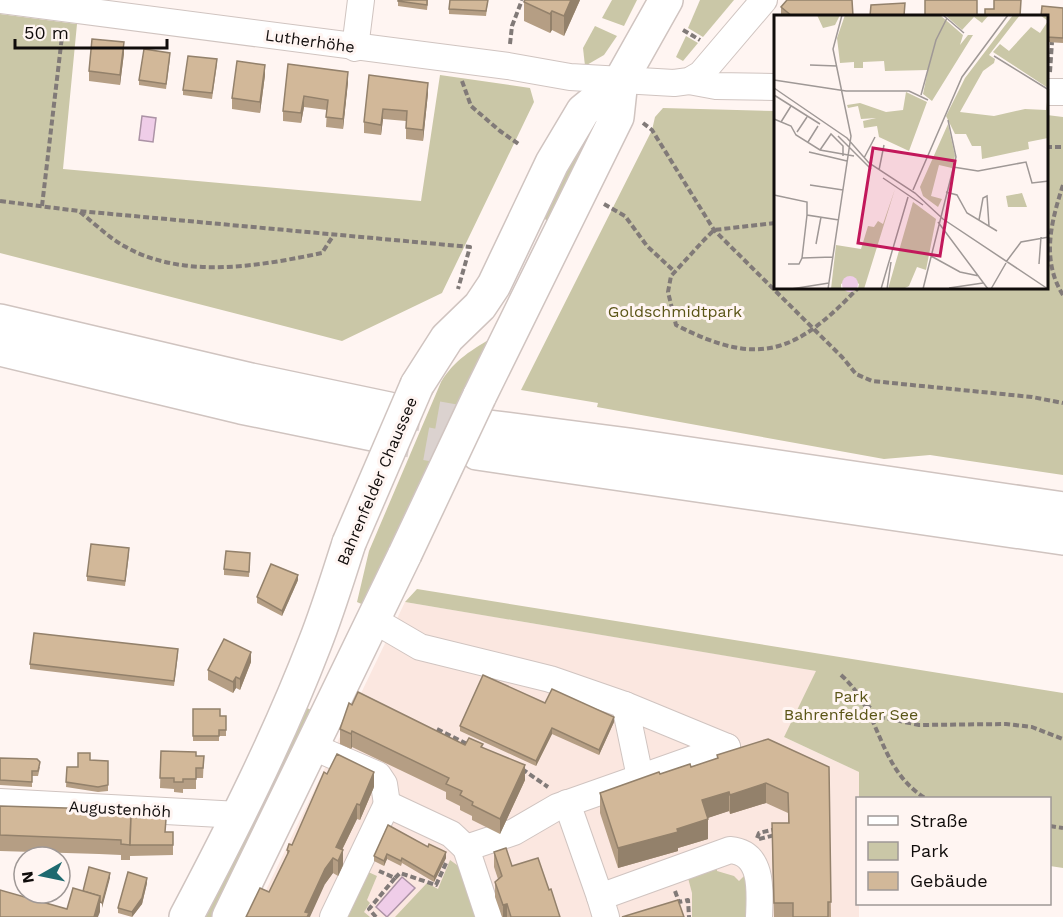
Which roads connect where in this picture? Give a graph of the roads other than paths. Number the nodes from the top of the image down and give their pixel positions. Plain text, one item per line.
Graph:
1 (0, 0) edge
2 (360, 0) edge
3 (666, 0) edge
4 (764, 0) edge
5 (69, 4) edge
6 (356, 48) junction
7 (621, 80) junction
8 (689, 81) junction
9 (774, 87) edge
10 (0, 321) edge
11 (0, 349) edge
12 (482, 426) junction
13 (1063, 509) edge
14 (1063, 538) edge
15 (372, 619) junction
16 (625, 705) junction
17 (311, 746) junction
18 (640, 777) junction
19 (0, 802) edge
20 (567, 803) junction
21 (387, 804) junction
22 (239, 815) junction
23 (466, 848) junction
24 (603, 907) edge
25 (186, 917) edge
26 (229, 917) edge
27 (333, 917) edge
28 (489, 917) edge
29 (759, 917) edge

1 - 5 street, Lutherhöhe
2 - 6 street
3 - 7 main road, Bahrenfelder Chaussee
4 - 8 street
5 - 6 street, Lutherhöhe
6 - 7 street, Lutherhöhe
7 - 8 street, Lutherhöhe
7 - 12 main road, Bahrenfelder Chaussee
7 - 22 main road, Bahrenfelder Chaussee, bridge
8 - 9 street, Lutherhöhe
10 - 11 main road
12 - 13 main road
12 - 14 main road
12 - 15 main road, Bahrenfelder Chaussee, bridge
15 - 16 street
15 - 17 main road, Bahrenfelder Chaussee
16 - 18 street
16 - 18 street
17 - 21 street
17 - 26 main road, Bahrenfelder Chaussee
18 - 20 street
19 - 22 street, Augustenhöh
20 - 23 street
20 - 24 street
21 - 23 street
21 - 27 street
22 - 25 main road, Bahrenfelder Chaussee
23 - 28 street
24 - 29 street

